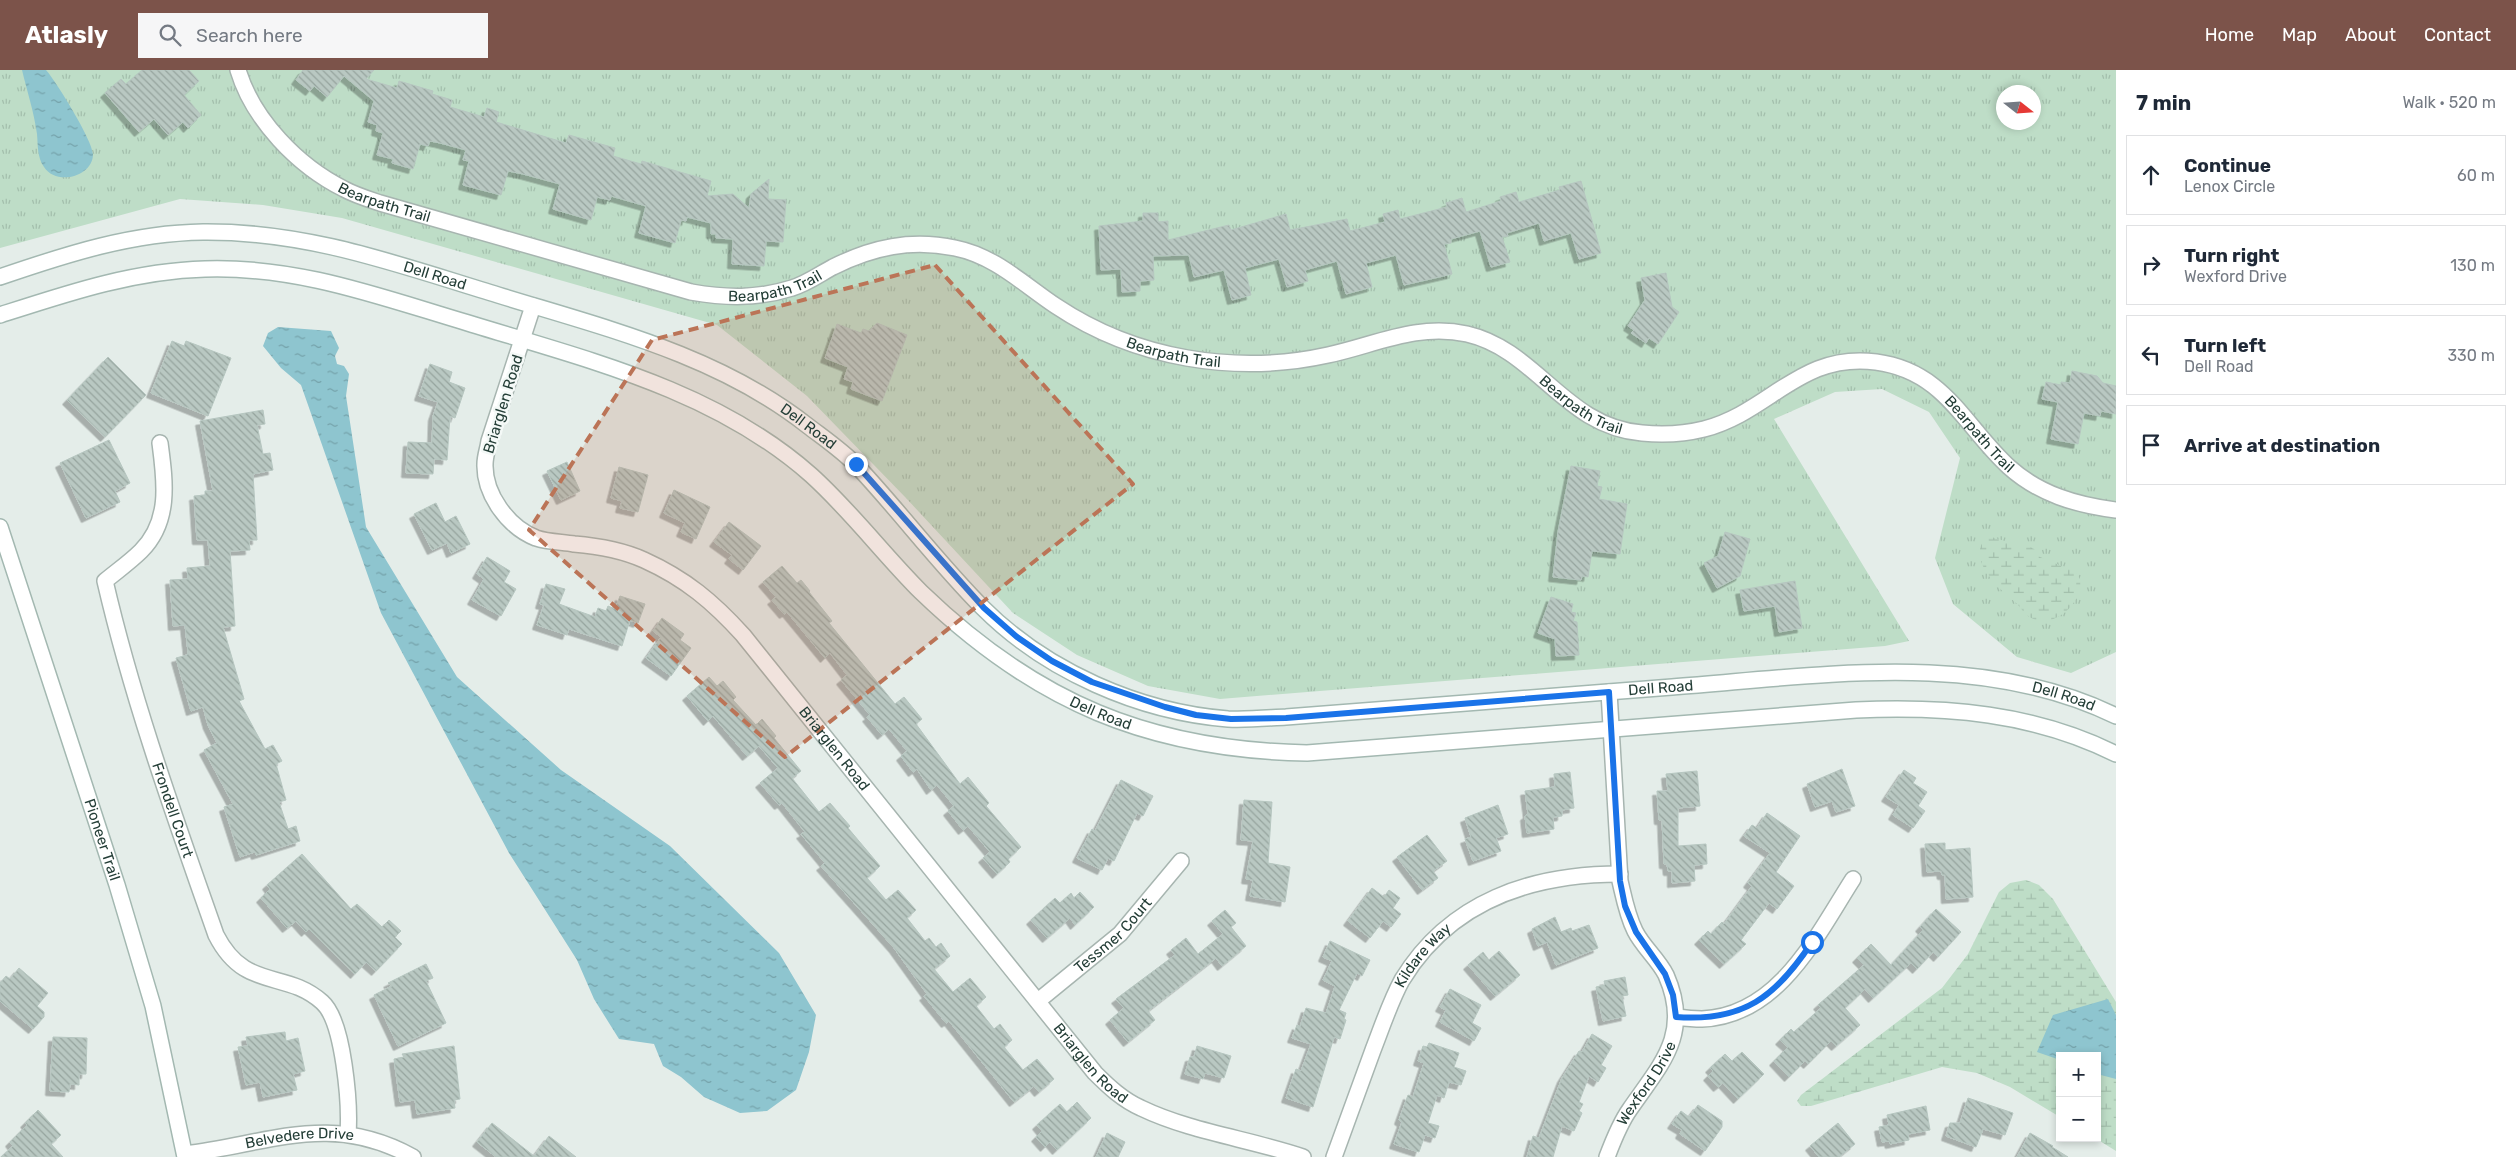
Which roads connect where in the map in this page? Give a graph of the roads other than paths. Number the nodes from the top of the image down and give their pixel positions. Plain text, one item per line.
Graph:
1 (238, 70) edge
2 (0, 277) edge
3 (533, 306) junction
4 (0, 315) edge
5 (524, 340) junction
6 (160, 443) dead end
7 (2116, 510) edge
8 (0, 527) edge
9 (1609, 692) junction
10 (2116, 716) edge
11 (1612, 728) junction
12 (2116, 754) edge
13 (1180, 861) dead end
14 (1620, 874) junction
15 (1853, 879) dead end
16 (1038, 1001) junction
17 (1676, 1017) junction
18 (348, 1134) junction
19 (185, 1156) edge
20 (413, 1157) edge
21 (1303, 1157) edge
22 (1334, 1157) edge
23 (1607, 1157) edge

1 - 7 street, Bearpath Trail
2 - 3 street, Dell Road
3 - 5 street, Briarglen Road
3 - 9 street, Dell Road
4 - 5 street, Dell Road
5 - 11 street, Dell Road
5 - 16 street, Briarglen Road
6 - 18 street, Frondell Court
8 - 19 street, Pioneer Trail
9 - 10 street, Dell Road
9 - 11 street, Wexford Drive
11 - 12 street, Dell Road
11 - 14 street, Wexford Drive
13 - 16 street, Tessmer Court
14 - 17 street, Wexford Drive
14 - 22 street, Kildare Way
15 - 17 street
16 - 21 street, Briarglen Road
17 - 23 street, Wexford Drive
18 - 19 street, Belvedere Drive
18 - 20 street, Belvedere Drive

